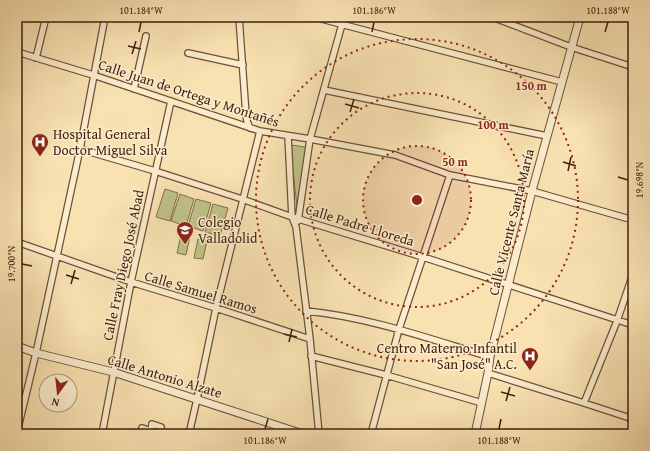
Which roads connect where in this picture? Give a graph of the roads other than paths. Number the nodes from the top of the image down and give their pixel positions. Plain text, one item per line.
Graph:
1 (46, 17) edge
2 (105, 17) edge
3 (239, 17) edge
4 (314, 17) edge
5 (344, 17) edge
6 (580, 17) edge
7 (495, 18) edge
8 (342, 24) junction
9 (146, 36) dead end
10 (571, 47) junction
11 (17, 52) edge
12 (188, 52) dead end
13 (36, 58) junction
14 (243, 65) junction
15 (633, 68) edge
16 (93, 75) junction
17 (562, 82) junction
18 (134, 89) junction
19 (324, 90) junction
20 (171, 101) junction
21 (250, 128) junction
22 (260, 131) junction
23 (288, 136) junction
24 (547, 136) junction
25 (310, 139) junction
26 (80, 150) junction
27 (155, 171) junction
28 (450, 174) junction
29 (532, 191) junction
30 (242, 199) junction
31 (292, 217) junction
32 (298, 219) junction
33 (633, 220) edge
34 (296, 227) junction
35 (17, 242) edge
36 (57, 256) junction
37 (423, 256) junction
38 (633, 274) edge
39 (131, 282) junction
40 (509, 285) junction
41 (216, 308) junction
42 (306, 311) junction
43 (616, 321) junction
44 (633, 325) edge
45 (399, 329) junction
46 (310, 339) junction
47 (17, 346) edge
48 (36, 353) junction
49 (311, 356) junction
50 (490, 357) junction
51 (113, 372) junction
52 (488, 374) junction
53 (386, 375) junction
54 (197, 399) junction
55 (482, 403) junction
56 (584, 403) junction
57 (633, 420) edge
58 (17, 432) edge
59 (102, 434) edge
60 (141, 434) edge
61 (164, 434) edge
62 (189, 434) edge
63 (303, 434) edge
64 (319, 434) edge
65 (370, 434) edge
66 (475, 434) edge

1 - 13 street
2 - 16 street
3 - 14 street
4 - 8 street
5 - 8 street
6 - 10 street, Calle Vicente Santa María
7 - 10 street
8 - 17 street
8 - 19 street
9 - 18 street
10 - 15 street
10 - 17 street, Calle Vicente Santa María
11 - 13 street, Calle Juan de Ortega y Montañés
12 - 14 street
13 - 16 street, Calle Juan de Ortega y Montañés
14 - 21 street
16 - 18 street, Calle Juan de Ortega y Montañés
16 - 26 street
17 - 24 street, Calle Vicente Santa María
18 - 20 street, Calle Juan de Ortega y Montañés
19 - 24 street
19 - 25 street
20 - 21 street, Calle Juan de Ortega y Montañés
20 - 27 street, Calle Fray Diego José Abad
21 - 22 street, Calle Juan de Ortega y Montañés
22 - 23 street, Calle Juan de Ortega y Montañés
22 - 30 street
23 - 25 street, Calle Juan de Ortega y Montañés
23 - 31 street
24 - 29 street, Calle Vicente Santa María
25 - 28 street, Calle Juan de Ortega y Montañés
25 - 32 street
26 - 27 street, Calle Padre Lloreda
26 - 36 street
27 - 30 street, Calle Padre Lloreda
27 - 39 street, Calle Fray Diego José Abad
28 - 29 street, Calle Juan de Ortega y Montañés
28 - 37 street
29 - 33 street, Calle Juan de Ortega y Montañés
29 - 40 street, Calle Vicente Santa María
30 - 31 street, Calle Padre Lloreda
30 - 41 street
31 - 32 street, Calle Padre Lloreda
31 - 34 street
32 - 34 street
32 - 37 street, Calle Padre Lloreda
34 - 42 street
35 - 36 street, Calle Samuel Ramos
36 - 39 street, Calle Samuel Ramos
36 - 48 street
37 - 40 street, Calle Padre Lloreda
37 - 45 street
38 - 43 street
39 - 41 street, Calle Samuel Ramos
39 - 51 street, Calle Fray Diego José Abad
40 - 43 street, Calle Padre Lloreda
40 - 50 street, Calle Vicente Santa María
41 - 46 street, Calle Samuel Ramos
41 - 54 street
42 - 45 street
42 - 46 street
43 - 44 street, Calle Padre Lloreda
43 - 56 street
45 - 50 street
45 - 53 street
46 - 49 street
47 - 48 street, Calle Antonio Alzate
48 - 51 street, Calle Antonio Alzate
48 - 58 street
49 - 53 street
49 - 64 street
50 - 52 street, Calle Vicente Santa María
51 - 54 street, Calle Antonio Alzate
51 - 59 street, Calle Fray Diego José Abad
52 - 55 street, Calle Vicente Santa María
52 - 56 street
53 - 55 street
53 - 65 street
54 - 62 street
54 - 63 street, Calle Antonio Alzate
55 - 66 street, Calle Vicente Santa María
56 - 57 street
60 - 61 street

